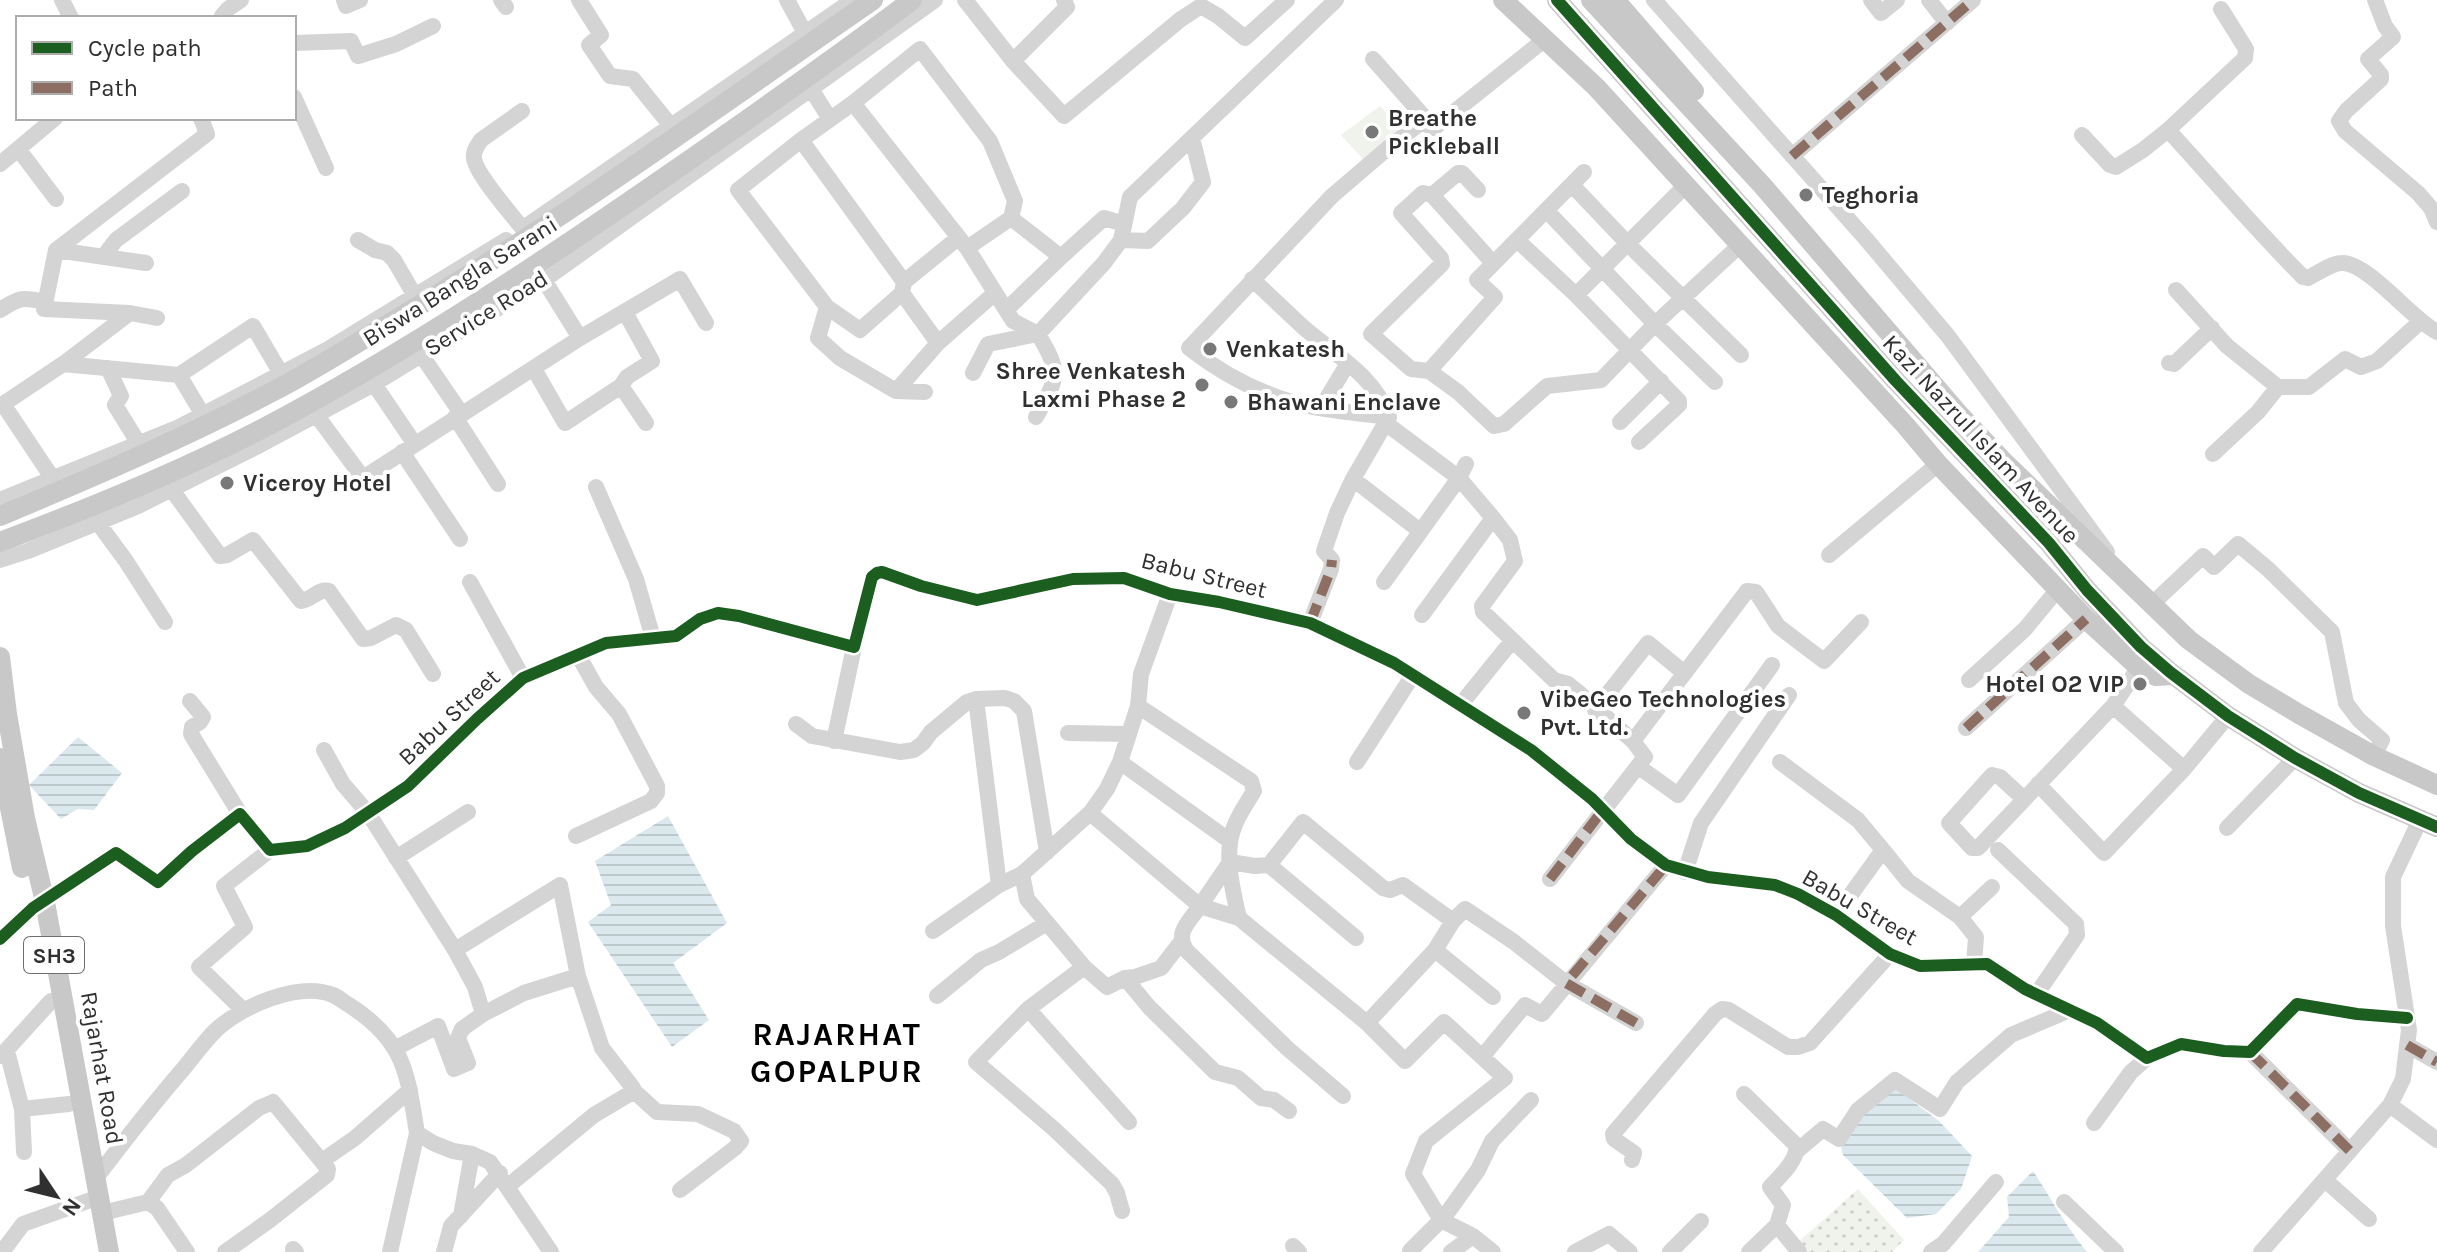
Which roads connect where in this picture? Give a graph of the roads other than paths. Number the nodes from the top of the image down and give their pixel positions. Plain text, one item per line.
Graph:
1 (241, 0) edge
2 (344, 0) edge
3 (360, 0) edge
4 (579, 0) edge
5 (787, 0) edge
6 (853, 0) edge
7 (873, 0) edge
8 (912, 0) edge
9 (935, 0) edge
10 (965, 0) edge
11 (1064, 0) edge
12 (1287, 0) edge
13 (1336, 0) edge
14 (1503, 0) edge
15 (1557, 0) edge
16 (1591, 0) edge
17 (1615, 0) edge
18 (1654, 0) edge
19 (1871, 0) edge
20 (1897, 0) edge
21 (1929, 0) edge
22 (1973, 0) edge
23 (2375, 0) edge
24 (2221, 9) dead end
25 (222, 16) edge
26 (1947, 23) junction
27 (433, 26) dead end
28 (805, 33) junction
29 (1544, 40) junction
30 (296, 43) edge
31 (1373, 59) dead end
32 (1013, 61) junction
33 (1596, 87) junction
34 (811, 89) junction
35 (296, 101) edge
36 (853, 103) junction
37 (522, 111) dead end
38 (830, 119) junction
39 (53, 120) edge
40 (202, 120) edge
41 (671, 126) junction
42 (1434, 128) junction
43 (2168, 130) junction
44 (2082, 135) dead end
45 (1192, 138) junction
46 (801, 140) junction
47 (19, 150) junction
48 (1792, 156) junction
49 (0, 164) edge
50 (326, 168) dead end
51 (1707, 168) junction
52 (1686, 185) junction
53 (1762, 185) junction
54 (1478, 190) dead end
55 (182, 191) dead end
56 (1432, 195) junction
57 (56, 199) dead end
58 (1546, 210) junction
59 (1011, 218) junction
60 (2437, 222) edge
61 (523, 229) junction
62 (1122, 232) junction
63 (358, 240) dead end
64 (1517, 240) junction
65 (962, 243) junction
66 (1629, 245) junction
67 (1740, 245) junction
68 (56, 250) junction
69 (103, 257) junction
70 (1061, 257) junction
71 (146, 263) dead end
72 (1493, 263) junction
73 (1602, 267) junction
74 (546, 271) junction
75 (1252, 279) junction
76 (451, 281) junction
77 (903, 288) junction
78 (2176, 290) dead end
79 (995, 293) junction
80 (1576, 295) junction
81 (415, 296) junction
82 (1684, 299) junction
83 (45, 302) junction
84 (827, 307) junction
85 (0, 310) edge
86 (1006, 310) junction
87 (625, 312) junction
88 (130, 313) junction
89 (157, 318) dead end
90 (2420, 322) junction
91 (706, 323) dead end
92 (1655, 324) junction
93 (2212, 328) junction
94 (2437, 332) edge
95 (1038, 334) junction
96 (580, 338) junction
97 (938, 343) junction
98 (1631, 350) junction
99 (420, 353) junction
100 (1741, 355) dead end
101 (1348, 363) junction
102 (2169, 363) dead end
103 (63, 364) junction
104 (108, 368) junction
105 (534, 369) junction
106 (1429, 371) junction
107 (973, 373) dead end
108 (179, 375) junction
109 (284, 378) junction
110 (1661, 381) junction
111 (1715, 382) dead end
112 (374, 384) junction
113 (621, 386) junction
114 (2278, 387) junction
115 (896, 391) junction
116 (925, 392) dead end
117 (2, 405) edge
118 (1321, 408) junction
119 (203, 415) junction
120 (458, 415) junction
121 (317, 416) junction
122 (1036, 417) dead end
123 (1387, 419) junction
124 (1620, 422) dead end
125 (646, 423) dead end
126 (1982, 439) junction
127 (1639, 442) dead end
128 (139, 444) junction
129 (408, 448) junction
130 (2213, 454) dead end
131 (1966, 456) junction
132 (1938, 464) junction
133 (1463, 471) junction
134 (53, 479) junction
135 (1353, 479) junction
136 (498, 484) dead end
137 (596, 487) dead end
138 (172, 490) junction
139 (0, 500) edge
140 (0, 516) edge
141 (1493, 518) junction
142 (98, 523) junction
143 (1420, 531) junction
144 (460, 539) dead end
145 (0, 542) edge
146 (1829, 555) dead end
147 (0, 560) edge
148 (470, 582) dead end
149 (1384, 582) dead end
150 (2058, 589) junction
151 (1170, 594) junction
152 (2146, 600) junction
153 (1422, 615) dead end
154 (2086, 619) junction
155 (165, 622) dead end
156 (1861, 622) dead end
157 (1310, 623) junction
158 (653, 638) junction
159 (1512, 641) junction
160 (854, 647) junction
161 (578, 655) junction
162 (0, 657) edge
163 (1772, 665) dead end
164 (2139, 667) junction
165 (1683, 672) junction
166 (433, 674) dead end
167 (1413, 675) junction
168 (2173, 675) junction
169 (523, 678) junction
170 (1969, 680) dead end
171 (1789, 695) dead end
172 (976, 699) junction
173 (190, 701) dead end
174 (1461, 704) junction
175 (1138, 706) junction
176 (2113, 706) junction
177 (1595, 710) junction
178 (2228, 716) junction
179 (796, 724) dead end
180 (1966, 728) dead end
181 (1068, 733) dead end
182 (1127, 734) junction
183 (834, 741) junction
184 (1633, 741) junction
185 (324, 750) dead end
186 (2374, 756) junction
187 (0, 758) edge
188 (2295, 758) junction
189 (1120, 762) junction
190 (1357, 762) dead end
191 (1780, 762) dead end
192 (1639, 767) junction
193 (2184, 769) junction
194 (2038, 784) junction
195 (2437, 785) edge
196 (2024, 799) junction
197 (1602, 811) junction
198 (468, 812) dead end
199 (368, 813) junction
200 (1090, 813) junction
201 (240, 814) junction
202 (2429, 824) edge
203 (2227, 828) dead end
204 (576, 836) dead end
205 (1230, 841) junction
206 (270, 850) junction
207 (1883, 850) junction
208 (1998, 850) dead end
209 (1047, 852) junction
210 (396, 858) junction
211 (1230, 862) junction
212 (1269, 865) junction
213 (1666, 865) junction
214 (1685, 872) junction
215 (1022, 874) junction
216 (1550, 879) dead end
217 (999, 885) junction
218 (1992, 887) dead end
219 (39, 905) junction
220 (1200, 906) junction
221 (1836, 915) junction
222 (1960, 917) junction
223 (1239, 918) junction
224 (1453, 921) junction
225 (1047, 923) junction
226 (933, 931) dead end
227 (1356, 938) dead end
228 (0, 939) edge
229 (1181, 942) junction
230 (455, 950) junction
231 (1435, 950) junction
232 (1890, 954) junction
233 (1974, 964) junction
234 (1084, 967) junction
235 (578, 976) junction
236 (1125, 978) junction
237 (1566, 983) junction
238 (2036, 995) junction
239 (937, 996) dead end
240 (1493, 997) dead end
241 (51, 1001) junction
242 (1028, 1009) junction
243 (243, 1010) junction
244 (2070, 1010) junction
245 (483, 1014) junction
246 (2407, 1018) junction
247 (1367, 1023) junction
248 (1636, 1023) dead end
249 (2407, 1045) junction
250 (396, 1048) junction
251 (2250, 1052) junction
252 (3, 1054) edge
253 (1482, 1057) junction
254 (2147, 1058) junction
255 (2437, 1062) edge
256 (410, 1090) junction
257 (634, 1091) junction
258 (1744, 1094) dead end
259 (1343, 1096) dead end
260 (1531, 1100) dead end
261 (69, 1104) junction
262 (2390, 1105) junction
263 (22, 1109) junction
264 (1289, 1111) dead end
265 (1129, 1122) dead end
266 (2094, 1123) dead end
267 (417, 1133) junction
268 (2437, 1140) edge
269 (1797, 1151) junction
270 (2350, 1151) junction
271 (24, 1152) dead end
272 (472, 1154) junction
273 (329, 1156) dead end
274 (1632, 1160) dead end
275 (504, 1180) junction
276 (2325, 1180) junction
277 (1996, 1182) dead end
278 (680, 1190) dead end
279 (96, 1197) junction
280 (148, 1202) junction
281 (2064, 1202) dead end
282 (1122, 1211) dead end
283 (461, 1216) junction
284 (2369, 1219) dead end
285 (1441, 1220) junction
286 (1701, 1221) dead end
287 (1777, 1225) junction
288 (1473, 1236) junction
289 (2, 1252) edge
290 (98, 1252) edge
291 (109, 1252) edge
292 (187, 1252) edge
293 (225, 1252) edge
294 (390, 1252) edge
295 (444, 1252) edge
296 (551, 1252) edge
297 (1415, 1252) edge
298 (1451, 1252) edge
299 (1493, 1252) edge
300 (1575, 1252) edge
301 (1630, 1252) edge
302 (1670, 1252) edge
303 (1749, 1252) edge
304 (1799, 1252) edge
305 (1931, 1252) edge
306 (2116, 1252) edge
307 (2261, 1252) edge

1 - 25 street
2 - 3 street
4 - 41 street
5 - 28 street
6 - 28 street
7 - 76 main road, Biswa Bangla Sarani
8 - 74 main road, Biswa Bangla Sarani
9 - 34 street, Service Road
10 - 32 street
11 - 32 street
12 - 32 street
13 - 45 street
14 - 29 main road
15 - 51 main road, Kazi Nazrul Islam Avenue
16 - 53 main road
17 - 53 main road
18 - 48 street
19 - 20 street
21 - 26 street
22 - 26 street
23 - 60 street
24 - 43 street
26 - 48 street
27 - 30 street
28 - 41 street
29 - 33 main road
29 - 42 street
31 - 42 street
33 - 51 main road
33 - 52 main road
34 - 38 street
34 - 74 street, Service Road
35 - 50 street
36 - 38 street
36 - 59 street
36 - 65 street
37 - 61 street
38 - 46 street
39 - 47 street
40 - 68 street
41 - 61 street
42 - 75 street
43 - 44 street
43 - 90 street
45 - 62 street
45 - 62 street
46 - 77 street
46 - 84 street
47 - 49 street
47 - 57 street
48 - 152 street
51 - 131 main road, Kazi Nazrul Islam Avenue
52 - 66 street
52 - 67 main road
53 - 126 main road
54 - 56 street
55 - 69 street
56 - 72 street
56 - 106 street
58 - 64 street
58 - 66 street
58 - 73 street
59 - 65 street
59 - 70 street
61 - 76 street
62 - 70 street
62 - 95 street
63 - 81 street
64 - 72 street
64 - 80 street
65 - 77 street
65 - 79 street
66 - 73 street
66 - 82 street
67 - 82 street
67 - 132 main road
68 - 69 street
68 - 83 street
69 - 71 street
70 - 86 street
72 - 106 street
73 - 80 street
73 - 92 street
74 - 96 street
74 - 99 street, Service Road
74 - 145 main road, Biswa Bangla Sarani
75 - 101 street
75 - 118 street
76 - 81 street
76 - 109 main road, Biswa Bangla Sarani
77 - 84 street
77 - 97 street
78 - 93 street
79 - 86 street
79 - 97 street
80 - 98 street
81 - 109 street
82 - 92 street
82 - 100 street
83 - 85 street
83 - 88 street
84 - 115 street
86 - 95 street
87 - 91 street
87 - 96 street
87 - 113 street
88 - 89 street
88 - 103 street
90 - 94 street
90 - 114 street
92 - 98 street
92 - 111 street
93 - 102 street
93 - 114 street
95 - 107 street
95 - 122 street
96 - 105 street
97 - 115 street
98 - 106 street
98 - 110 street
99 - 112 street, Service Road
99 - 120 street
101 - 118 street
101 - 123 street
103 - 104 street
103 - 117 street
104 - 108 street
104 - 128 street
105 - 113 street
105 - 120 street
108 - 109 street
108 - 119 street
109 - 119 street
109 - 140 main road, Biswa Bangla Sarani
110 - 124 street
110 - 127 street
112 - 121 street, Service Road
112 - 129 street
113 - 125 street
114 - 130 street
115 - 116 street
117 - 134 street
118 - 123 street
119 - 128 street
120 - 129 street
120 - 136 street
121 - 129 street
121 - 138 street, Service Road
123 - 133 street
123 - 135 street
126 - 131 main road
126 - 152 main road
128 - 134 street
129 - 144 street
131 - 168 main road, Kazi Nazrul Islam Avenue
132 - 146 street
132 - 150 main road
133 - 141 street
133 - 143 street
134 - 139 street
135 - 143 street
135 - 157 street
137 - 158 street
138 - 142 street, Service Road
138 - 166 street
141 - 153 street
141 - 159 street
142 - 147 street, Service Road
142 - 155 street
143 - 149 street
148 - 169 street
150 - 154 main road
150 - 170 street
151 - 157 street, Babu Street
151 - 160 street, Babu Street
151 - 175 street
152 - 186 main road
152 - 186 street
154 - 164 main road
154 - 180 street
156 - 165 street
157 - 167 street, Babu Street
158 - 160 street, Babu Street
158 - 161 street, Babu Street
159 - 174 street
159 - 177 street
160 - 183 street
161 - 169 street, Babu Street
161 - 204 street
162 - 219 main road, Rajarhat Road / SH3
163 - 192 street
164 - 168 main road
164 - 176 street
165 - 177 street
165 - 184 street
167 - 174 street, Babu Street
167 - 190 street
168 - 178 main road, Kazi Nazrul Islam Avenue
169 - 199 street, Babu Street
171 - 214 street
172 - 183 street
172 - 209 street
172 - 217 street
173 - 201 street
174 - 197 street, Babu Street
175 - 182 street
175 - 205 street
176 - 193 street
176 - 194 street
177 - 184 street
178 - 188 main road, Kazi Nazrul Islam Avenue
178 - 193 street
179 - 183 street
181 - 182 street
182 - 189 street
184 - 192 street
185 - 199 street
186 - 195 main road
187 - 219 main road, Rajarhat Road / SH3
188 - 202 main road, Kazi Nazrul Islam Avenue
188 - 203 street
189 - 200 street
189 - 205 street
191 - 207 street
192 - 197 street
193 - 194 street
194 - 196 street
196 - 196 street
197 - 213 street, Babu Street
197 - 216 street
198 - 210 street
199 - 206 street, Babu Street
199 - 210 street
200 - 209 street
200 - 220 street
201 - 206 street
201 - 219 street
202 - 246 street
205 - 211 street
206 - 243 street
207 - 221 street
207 - 222 street
208 - 238 street
209 - 215 street
210 - 230 street
211 - 212 street
211 - 220 street
211 - 223 street
212 - 224 street
212 - 227 street
213 - 214 street, Babu Street
213 - 237 street
214 - 221 street, Babu Street
215 - 217 street
215 - 225 street
217 - 226 street
218 - 222 street
219 - 228 street
219 - 241 main road, Rajarhat Road / SH3
219 - 279 main road, Rajarhat Road / SH3
220 - 223 street
220 - 229 street
221 - 232 street, Babu Street
222 - 233 street
223 - 247 street
224 - 231 street
224 - 237 street
225 - 234 street
225 - 239 street
229 - 236 street
229 - 259 street
230 - 235 street
230 - 245 street
231 - 240 street
231 - 247 street
232 - 233 street, Babu Street
232 - 274 street
233 - 238 street, Babu Street
234 - 236 street
234 - 242 street
235 - 245 street
235 - 257 street
236 - 264 street
237 - 248 street
237 - 253 street
238 - 244 street, Babu Street
241 - 252 street
241 - 261 main road, Rajarhat Road / SH3
242 - 265 street
242 - 282 street
243 - 250 street
243 - 279 street
244 - 254 street, Babu Street
244 - 269 street
245 - 250 street
246 - 249 street
246 - 251 street
247 - 253 street
249 - 255 street
249 - 262 street
250 - 256 street
251 - 254 street
251 - 270 street
252 - 263 street
253 - 285 street
254 - 266 street
256 - 267 street
256 - 273 street
257 - 275 street
257 - 278 street
258 - 269 street
260 - 285 street
261 - 263 street
261 - 279 main road, Rajarhat Road / SH3
262 - 268 street
262 - 270 street
263 - 271 street
267 - 272 street
267 - 294 street
269 - 287 street
270 - 276 street
272 - 275 street
272 - 283 street
275 - 283 street
275 - 296 street
276 - 284 street
276 - 307 street
277 - 305 street
279 - 280 street
279 - 289 street
279 - 290 main road, Rajarhat Road / SH3
279 - 291 main road, Rajarhat Road / SH3
280 - 292 street
280 - 293 street
281 - 306 street
283 - 295 street
285 - 288 street
285 - 297 street
286 - 302 street
287 - 303 street
287 - 304 street
288 - 298 street
288 - 299 street
300 - 301 street

